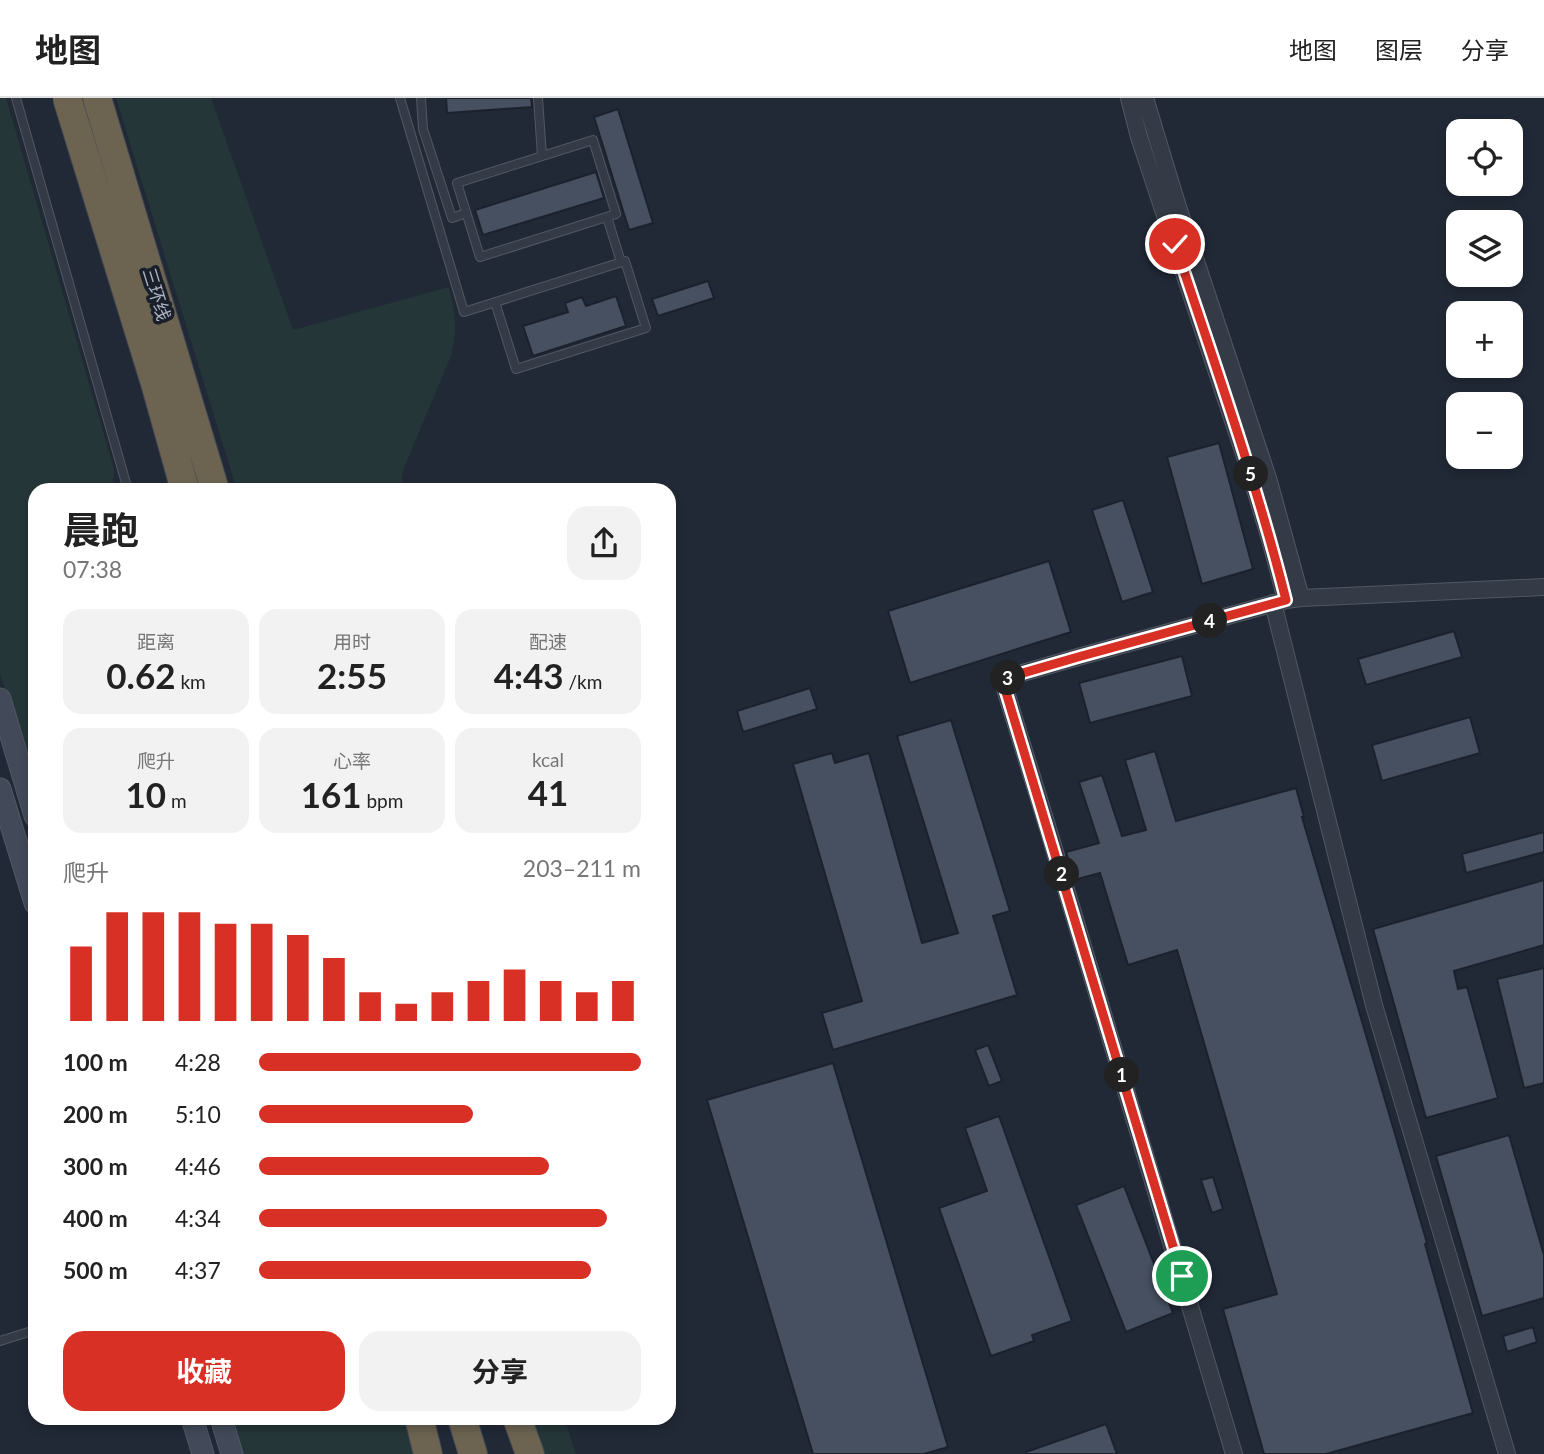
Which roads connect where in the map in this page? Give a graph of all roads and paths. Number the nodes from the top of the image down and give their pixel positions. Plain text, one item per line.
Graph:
1 (16, 98) edge
2 (67, 98) edge
3 (97, 98) edge
4 (400, 98) edge
5 (421, 98) edge
6 (538, 98) edge
7 (1129, 98) edge
8 (1145, 98) edge
9 (542, 156) junction
10 (467, 213) junction
11 (607, 217) junction
12 (621, 262) junction
13 (495, 302) junction
14 (126, 483) edge
15 (183, 483) edge
16 (213, 483) edge
17 (1544, 587) edge
18 (1286, 600) junction
19 (0, 698) edge
20 (0, 789) edge
21 (28, 792) edge
22 (28, 881) edge
23 (28, 1332) edge
24 (0, 1341) edge
25 (194, 1425) edge
26 (223, 1425) edge
27 (421, 1425) edge
28 (465, 1425) edge
29 (501, 1425) edge
30 (520, 1425) edge
31 (203, 1454) edge
32 (232, 1454) edge
33 (428, 1454) edge
34 (473, 1454) edge
35 (511, 1454) edge
36 (530, 1454) edge
37 (1234, 1454) edge
38 (1507, 1454) edge

1 - 14 lane
2 - 15 highway, bridge
3 - 16 highway, 三环线, bridge
4 - 13 lane
5 - 10 lane
6 - 9 lane
7 - 18 street
8 - 18 street
9 - 10 lane
9 - 11 lane
10 - 11 lane
11 - 12 lane
12 - 13 lane
12 - 13 lane
17 - 18 street
18 - 37 street
18 - 38 street
19 - 21 street
20 - 22 street
23 - 24 lane
25 - 31 street
26 - 32 street
27 - 33 highway
28 - 34 highway
29 - 35 highway
30 - 36 highway

